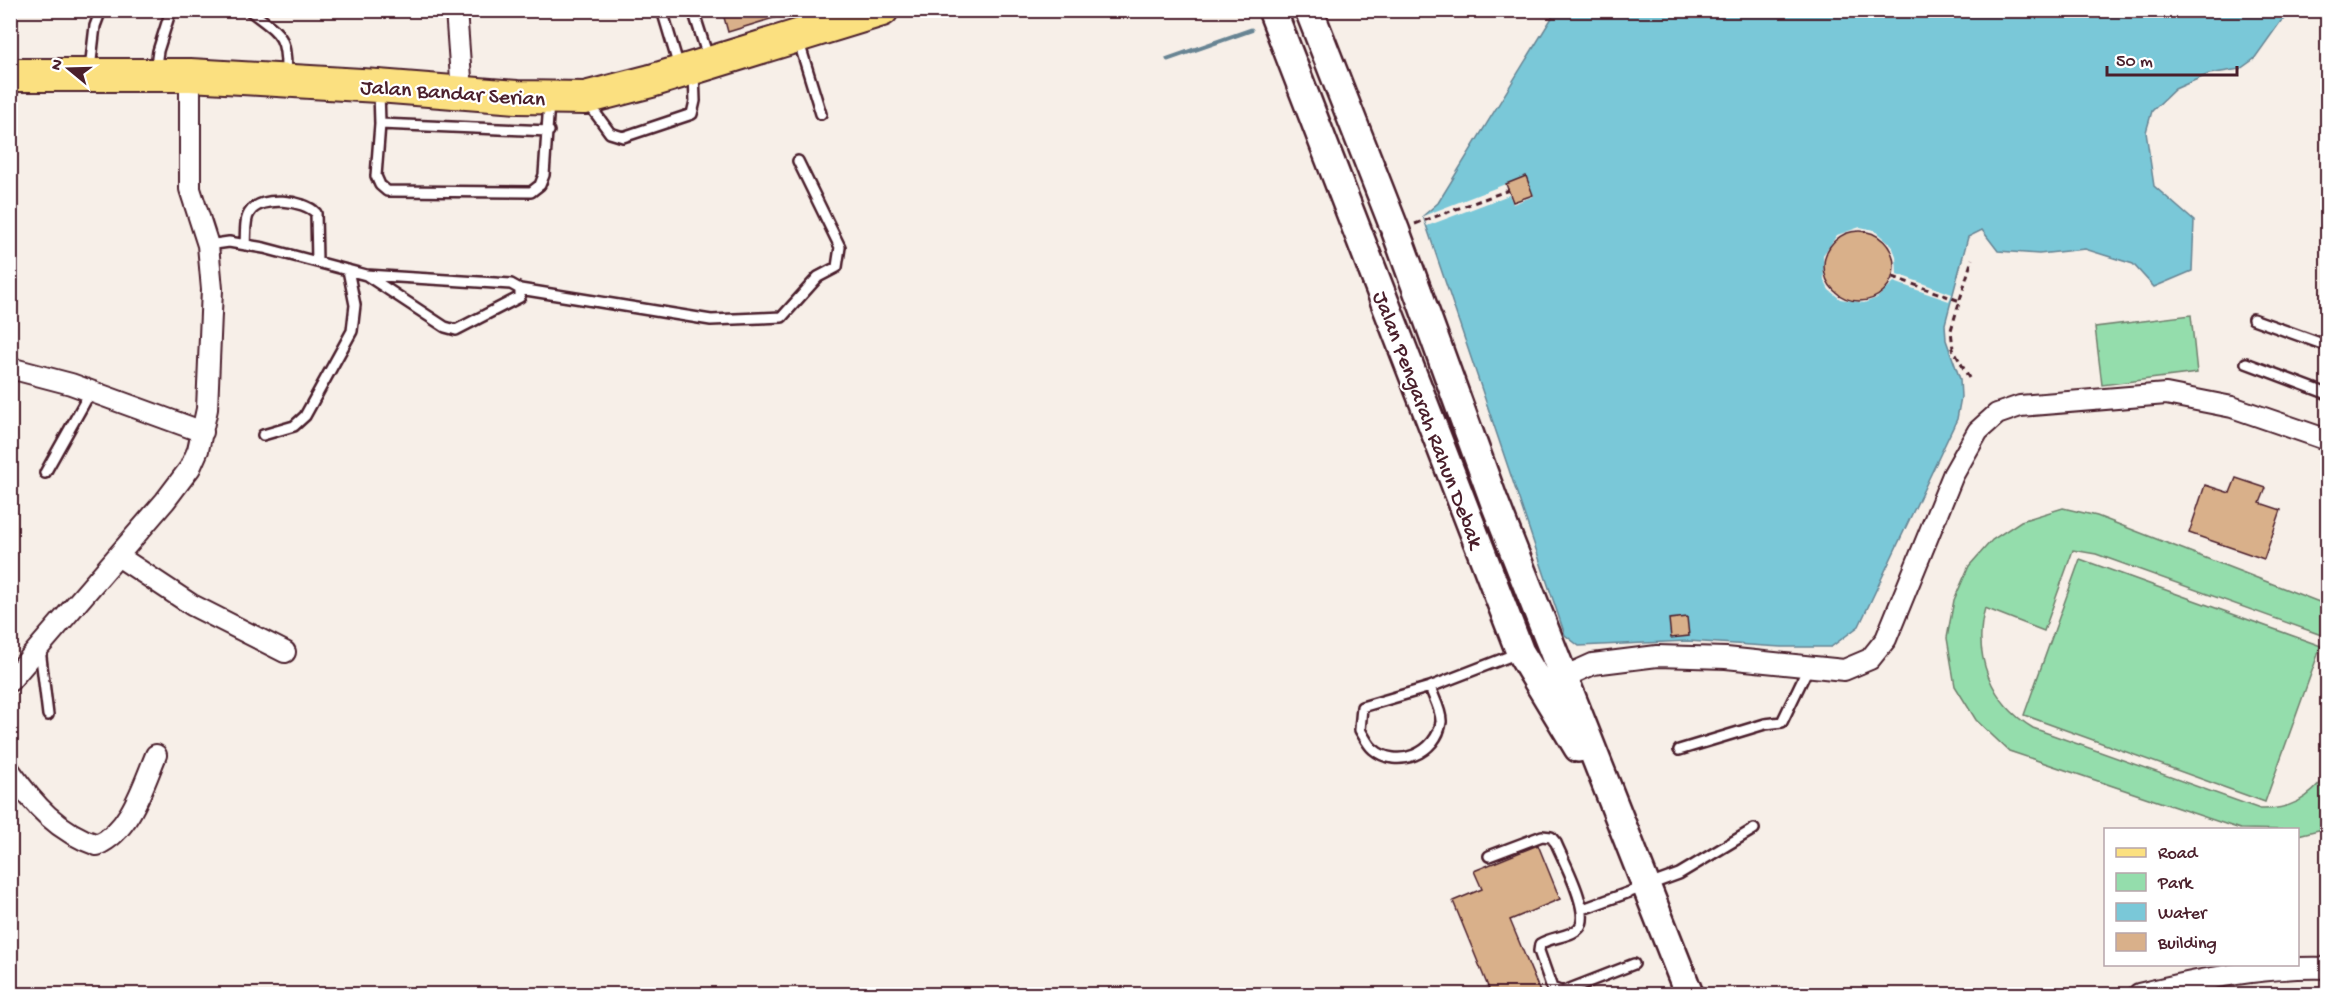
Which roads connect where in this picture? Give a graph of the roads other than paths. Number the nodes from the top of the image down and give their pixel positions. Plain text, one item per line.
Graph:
1 (101, 10) edge
2 (171, 10) edge
3 (249, 10) edge
4 (456, 10) edge
5 (662, 10) edge
6 (693, 10) edge
7 (882, 10) edge
8 (1272, 10) edge
9 (1309, 10) edge
10 (797, 36) junction
11 (695, 67) junction
12 (10, 75) edge
13 (90, 75) junction
14 (155, 75) junction
15 (190, 75) junction
16 (286, 80) junction
17 (378, 86) junction
18 (462, 92) junction
19 (585, 98) junction
20 (549, 99) junction
21 (821, 114) dead end
22 (380, 124) junction
23 (549, 131) junction
24 (798, 161) dead end
25 (208, 245) junction
26 (245, 245) junction
27 (317, 261) junction
28 (348, 270) junction
29 (366, 275) junction
30 (520, 289) junction
31 (2253, 319) dead end
32 (2328, 346) edge
33 (2246, 363) dead end
34 (10, 368) edge
35 (91, 391) junction
36 (2328, 394) edge
37 (203, 432) junction
38 (263, 435) dead end
39 (2327, 439) edge
40 (45, 473) dead end
41 (118, 555) junction
42 (40, 644) junction
43 (285, 652) dead end
44 (1520, 652) junction
45 (1808, 668) junction
46 (1564, 677) junction
47 (10, 681) edge
48 (1430, 687) junction
49 (48, 715) dead end
50 (1679, 750) dead end
51 (156, 755) dead end
52 (10, 771) edge
53 (1617, 813) junction
54 (1754, 829) dead end
55 (1489, 856) dead end
56 (1646, 884) junction
57 (1583, 909) junction
58 (1634, 964) dead end
59 (2328, 968) edge
60 (1689, 994) edge
61 (2139, 994) edge

1 - 13 lane
2 - 14 lane
3 - 16 lane
4 - 18 street
5 - 11 lane
6 - 11 lane
7 - 10 main road, Jalan Bandar Serian
8 - 44 street, Jalan Pengarah Rahun Debak
9 - 46 street, Jalan Pengarah Rahun Debak
10 - 11 main road, Jalan Bandar Serian
10 - 21 lane
11 - 19 main road, Jalan Bandar Serian
11 - 19 lane
12 - 13 main road, Jalan Bandar Serian
13 - 14 main road, Jalan Bandar Serian
14 - 15 main road, Jalan Bandar Serian
15 - 16 main road, Jalan Bandar Serian
15 - 25 street
16 - 17 main road, Jalan Bandar Serian
17 - 18 main road, Jalan Bandar Serian
17 - 22 lane
18 - 20 main road, Jalan Bandar Serian
19 - 20 main road, Jalan Bandar Serian
20 - 23 lane
22 - 23 lane
22 - 23 lane
24 - 30 lane
25 - 26 lane
25 - 37 street
26 - 27 lane
26 - 27 lane
27 - 28 lane
28 - 29 lane
28 - 38 lane
29 - 30 lane
29 - 30 lane
31 - 32 lane
33 - 36 lane
34 - 35 street
35 - 37 street
35 - 40 lane
37 - 41 street
39 - 45 street
41 - 42 street
41 - 43 street
42 - 47 street
42 - 49 lane
44 - 48 lane
44 - 53 street, Jalan Pengarah Rahun Debak
45 - 46 street
45 - 50 lane
46 - 53 street, Jalan Pengarah Rahun Debak
48 - 48 lane
51 - 52 street
53 - 56 street, Jalan Pengarah Rahun Debak
54 - 56 lane
55 - 57 lane
56 - 57 lane
56 - 60 street, Jalan Pengarah Rahun Debak
57 - 58 lane
59 - 61 street

